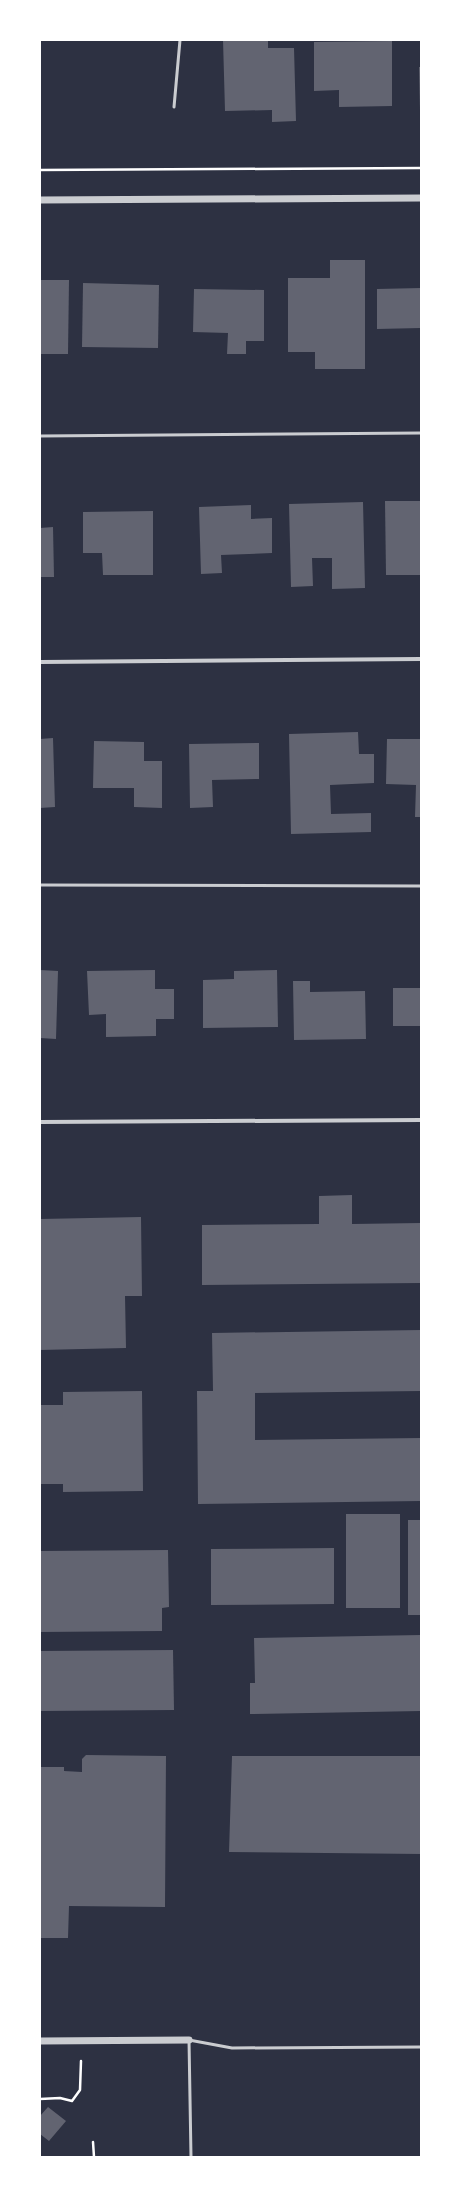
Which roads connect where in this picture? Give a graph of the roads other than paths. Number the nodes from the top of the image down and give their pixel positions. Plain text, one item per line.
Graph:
1 (180, 40) edge
2 (174, 107) dead end
3 (421, 198) edge
4 (40, 200) edge
5 (421, 433) edge
6 (40, 436) edge
7 (421, 658) edge
8 (40, 662) edge
9 (40, 885) edge
10 (421, 886) edge
11 (421, 1120) edge
12 (40, 1122) edge
13 (189, 2040) junction
14 (40, 2041) edge
15 (421, 2047) edge
16 (191, 2157) edge

1 - 2 lane
3 - 4 street
5 - 6 lane
7 - 8 street
9 - 10 lane
11 - 12 street
13 - 14 street
13 - 15 lane
13 - 16 lane

